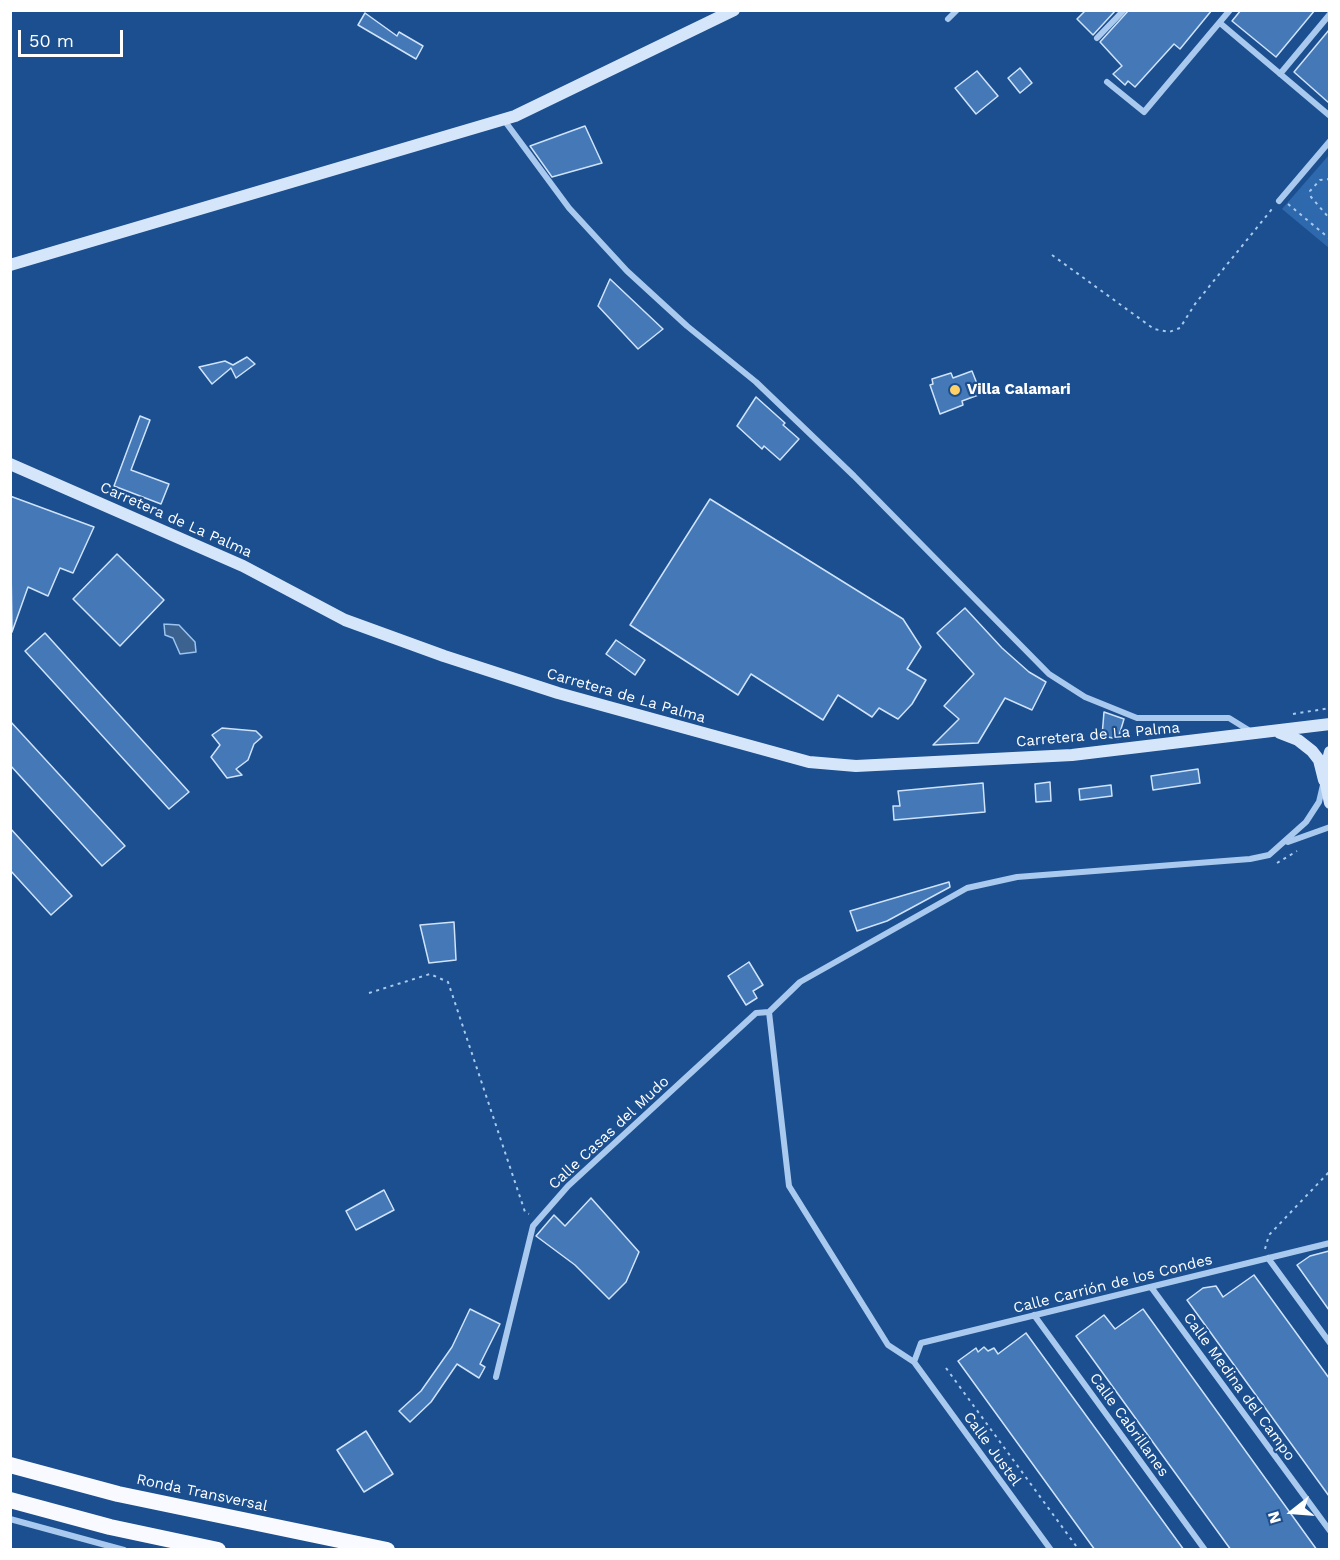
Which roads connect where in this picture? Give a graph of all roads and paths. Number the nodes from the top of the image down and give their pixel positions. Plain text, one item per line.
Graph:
1 (734, 10) edge
2 (957, 10) edge
3 (1124, 10) edge
4 (1228, 11) edge
5 (1329, 15) edge
6 (948, 19) dead end
7 (1220, 22) junction
8 (1097, 38) dead end
9 (1280, 74) junction
10 (1107, 82) dead end
11 (1329, 116) edge
12 (504, 120) junction
13 (1329, 141) edge
14 (1329, 178) edge
15 (1280, 200) junction
16 (1329, 219) edge
17 (1329, 239) edge
18 (1052, 255) dead end
19 (10, 265) edge
20 (10, 464) edge
21 (1329, 724) edge
22 (1273, 733) junction
23 (1256, 735) junction
24 (1329, 752) edge
25 (1324, 780) junction
26 (1329, 803) edge
27 (1329, 827) edge
28 (1285, 843) junction
29 (369, 993) dead end
30 (769, 1012) junction
31 (1329, 1171) edge
32 (539, 1220) junction
33 (1329, 1243) edge
34 (1265, 1259) junction
35 (1151, 1287) junction
36 (1034, 1315) junction
37 (1329, 1343) edge
38 (914, 1362) junction
39 (946, 1368) dead end
40 (496, 1377) dead end
41 (10, 1465) edge
42 (10, 1500) edge
43 (10, 1519) edge
44 (1329, 1531) edge
45 (124, 1550) edge
46 (218, 1550) edge
47 (387, 1550) edge
48 (1051, 1550) edge
49 (1079, 1550) edge
50 (1205, 1550) edge

1 - 12 main road
2 - 6 street
3 - 8 street
4 - 7 street
5 - 9 street
7 - 9 street
7 - 10 street
9 - 11 street
12 - 19 main road
12 - 23 street
13 - 15 street
14 - 16 path
15 - 17 path
15 - 18 path
20 - 23 main road, Carretera de La Palma
21 - 22 main road, Carretera de La Palma
22 - 23 main road, Carretera de La Palma
22 - 25 main road, Carretera de La Palma
24 - 25 main road
25 - 26 main road
25 - 28 street
27 - 28 street
28 - 30 street, Calle Casas del Mudo
29 - 32 path
30 - 32 street, Calle Casas del Mudo
30 - 38 street
31 - 34 path
32 - 40 street, Calle Casas del Mudo
33 - 34 street, Calle Carrión de los Condes
34 - 35 street, Calle Carrión de los Condes
34 - 37 street
35 - 36 street, Calle Carrión de los Condes
35 - 44 street, Calle Medina del Campo
36 - 38 street, Calle Carrión de los Condes
36 - 50 street, Calle Cabrillanes
38 - 48 street, Calle Justel
39 - 49 path
41 - 47 highway, Ronda Transversal
42 - 46 highway
43 - 45 street

